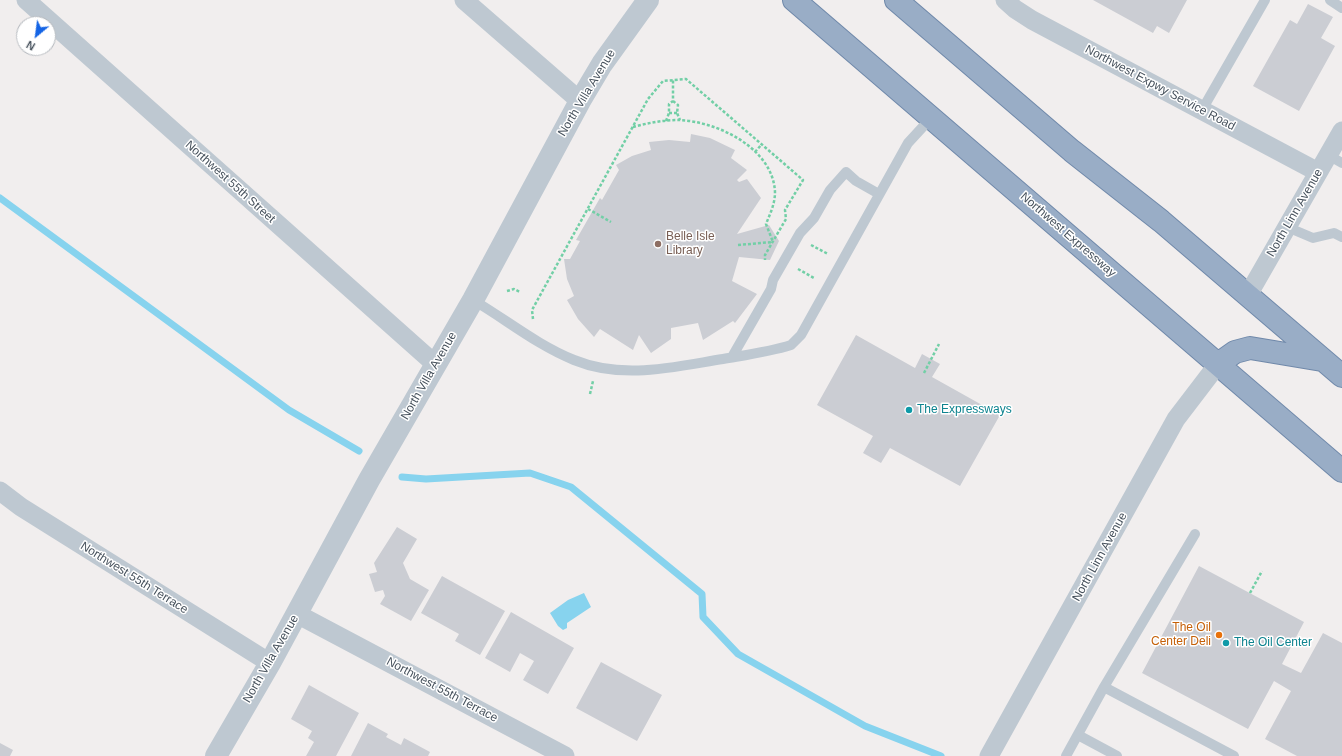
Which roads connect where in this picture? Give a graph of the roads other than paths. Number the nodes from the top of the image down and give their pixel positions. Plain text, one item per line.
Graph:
1 (26, 0) edge
2 (464, 0) edge
3 (648, 0) edge
4 (794, 0) edge
5 (896, 0) edge
6 (1005, 0) edge
7 (1265, 0) edge
8 (1330, 0) edge
9 (1342, 8) edge
10 (580, 101) junction
11 (1202, 110) junction
12 (930, 118) junction
13 (1342, 131) edge
14 (1335, 159) edge
15 (1318, 172) junction
16 (879, 194) junction
17 (1287, 227) junction
18 (1342, 238) edge
19 (1248, 295) junction
20 (473, 300) junction
21 (732, 357) junction
22 (1323, 360) junction
23 (435, 364) junction
24 (1218, 364) junction
25 (1342, 376) edge
26 (1342, 471) edge
27 (0, 491) edge
28 (1195, 534) dead end
29 (297, 614) junction
30 (270, 663) junction
31 (1104, 687) junction
32 (1078, 735) junction
33 (216, 756) edge
34 (565, 756) edge
35 (989, 756) edge
36 (1066, 756) edge
37 (1117, 756) edge
38 (1234, 756) edge

1 - 23 street, Northwest 55th Street
2 - 10 street
3 - 10 street, North Villa Avenue
4 - 12 highway, Northwest Expressway
5 - 19 highway
6 - 11 street, Northwest Expwy Service Road
7 - 11 lane
8 - 9 lane
10 - 20 street, North Villa Avenue
11 - 15 street, Northwest Expwy Service Road
12 - 16 lane
12 - 24 highway, Northwest Expressway
13 - 14 street, North Linn Avenue
14 - 15 street, North Linn Avenue
15 - 17 street, North Linn Avenue
16 - 21 lane
16 - 21 lane
17 - 18 lane
17 - 19 street, North Linn Avenue
19 - 22 highway
20 - 21 lane
20 - 23 street, North Villa Avenue
22 - 24 highway
22 - 25 highway
23 - 29 street, North Villa Avenue
24 - 26 highway, Northwest Expressway
24 - 35 street, North Linn Avenue
27 - 30 street, Northwest 55th Terrace
28 - 31 lane
29 - 30 street, North Villa Avenue
29 - 34 street, Northwest 55th Terrace
30 - 33 street, North Villa Avenue
31 - 32 lane
31 - 38 lane
32 - 36 lane
32 - 37 lane

